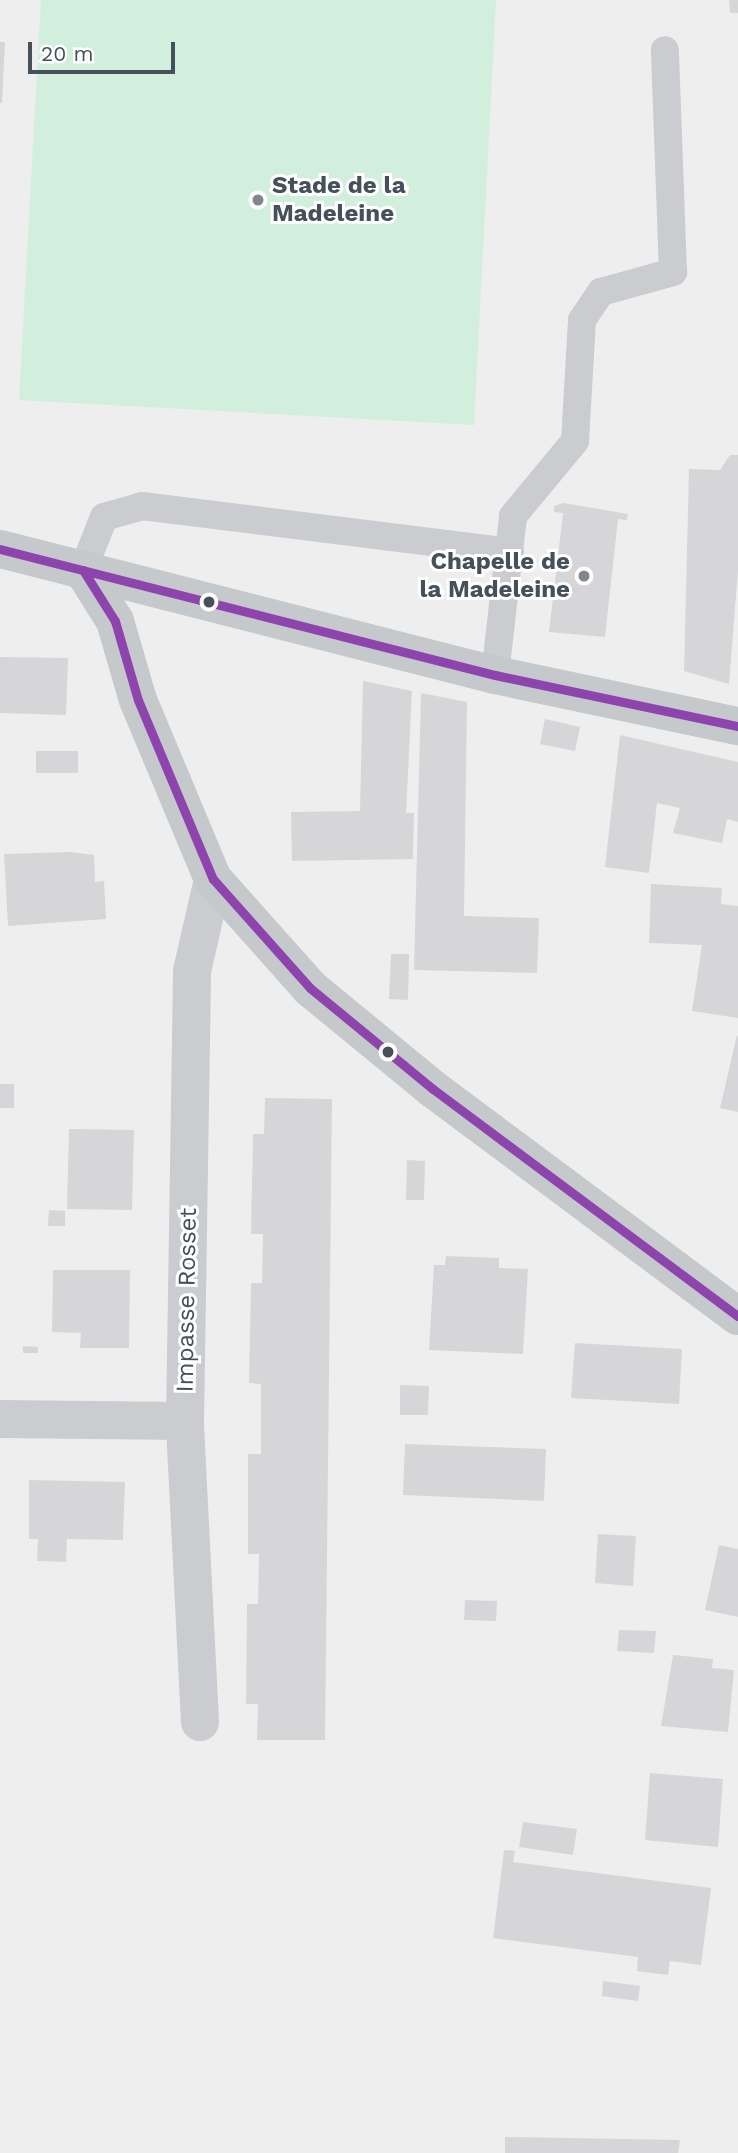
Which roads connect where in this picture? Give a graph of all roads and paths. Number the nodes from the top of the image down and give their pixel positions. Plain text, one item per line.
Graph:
1 (665, 50) dead end
2 (0, 549) edge
3 (510, 552) junction
4 (83, 570) junction
5 (495, 675) junction
6 (738, 726) edge
7 (213, 879) junction
8 (738, 1316) edge
9 (0, 1419) edge
10 (185, 1421) junction
11 (200, 1722) dead end

1 - 3 lane
2 - 4 main road
3 - 4 lane
3 - 5 lane
4 - 5 main road
4 - 7 main road
5 - 6 main road
7 - 8 main road
7 - 10 street, Impasse Rosset
9 - 10 street
10 - 11 street, Impasse Rosset

